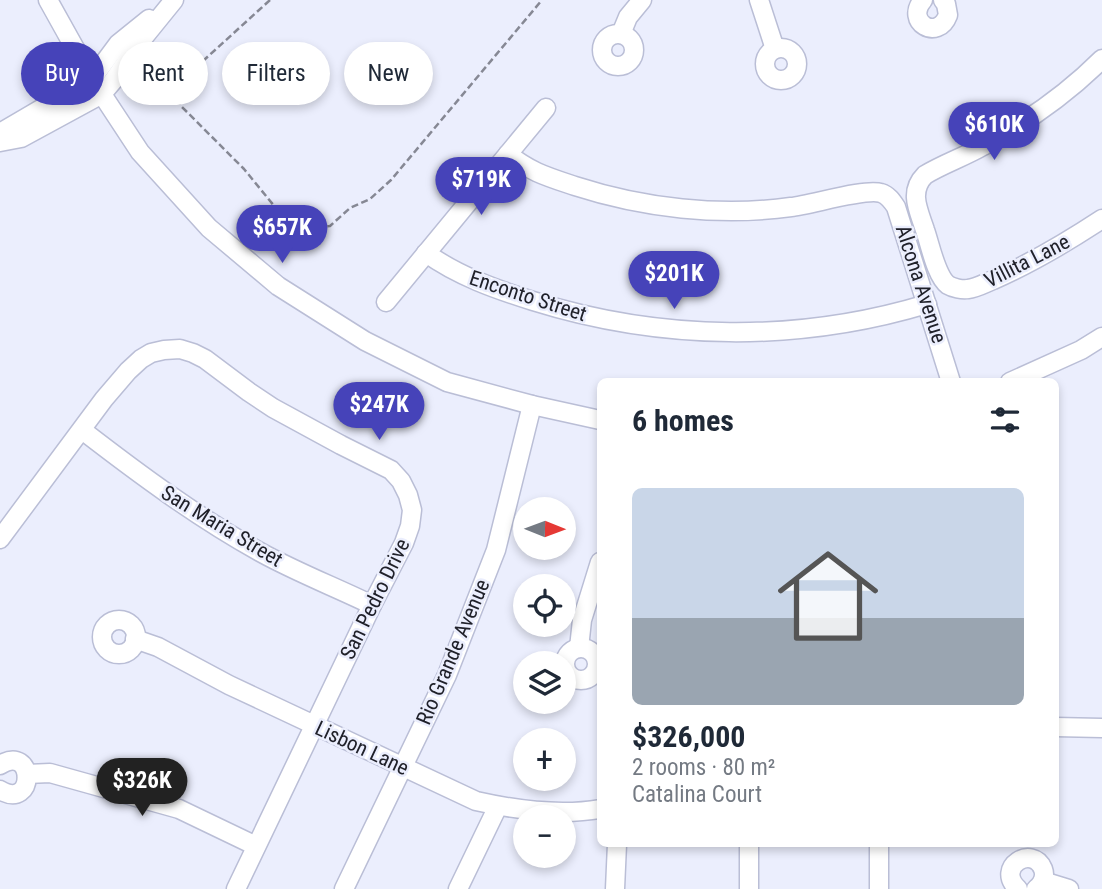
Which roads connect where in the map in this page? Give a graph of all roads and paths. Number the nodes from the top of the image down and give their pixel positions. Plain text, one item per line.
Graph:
1 (48, 0) edge
2 (270, 0) edge
3 (542, 0) edge
4 (642, 0) edge
5 (759, 0) edge
6 (922, 0) edge
7 (943, 0) edge
8 (621, 34) dead end
9 (72, 42) edge
10 (775, 49) dead end
11 (1102, 59) edge
12 (97, 86) joint
13 (104, 97) edge
14 (58, 105) edge
15 (69, 105) edge
16 (546, 108) dead end
17 (0, 133) edge
18 (0, 142) edge
19 (508, 154) junction
20 (1102, 219) edge
21 (426, 253) junction
22 (386, 302) dead end
23 (927, 304) junction
24 (1102, 337) edge
25 (950, 378) edge
26 (1019, 378) edge
27 (532, 405) junction
28 (597, 419) edge
29 (82, 430) junction
30 (0, 539) edge
31 (597, 572) edge
32 (372, 605) junction
33 (135, 639) dead end
34 (579, 648) dead end
35 (314, 725) junction
36 (1059, 727) edge
37 (1102, 728) edge
38 (0, 765) edge
39 (403, 767) junction
40 (27, 774) junction
41 (0, 790) edge
42 (498, 806) junction
43 (597, 809) edge
44 (256, 846) junction
45 (617, 847) edge
46 (749, 847) edge
47 (879, 847) edge
48 (1039, 885) edge
49 (236, 889) edge
50 (344, 889) edge
51 (458, 889) edge
52 (615, 889) edge
53 (749, 889) edge
54 (879, 889) edge
55 (1018, 889) edge
56 (1069, 889) edge

1 - 9 street
2 - 3 path
4 - 8 street
5 - 10 street
6 - 7 street
11 - 20 street, Villita Lane
12 - 12 street
13 - 27 street
14 - 17 street
15 - 18 street
16 - 19 street
19 - 21 street
19 - 23 street, Alcona Avenue
21 - 22 street
21 - 23 street, Enconto Street
23 - 25 street, Alcona Avenue
24 - 26 street
27 - 28 street
27 - 39 street, Rio Grande Avenue
29 - 30 street, San Pedro Drive
29 - 32 street, San Maria Street
29 - 32 street, San Pedro Drive
31 - 34 street
32 - 35 street, San Pedro Drive
33 - 35 street, Lisbon Lane
35 - 39 street, Lisbon Lane
35 - 44 street, San Pedro Drive
36 - 37 street
38 - 40 street
39 - 42 street, Lisbon Lane
39 - 50 street, Rio Grande Avenue
40 - 41 street
40 - 44 street
42 - 43 street, Lisbon Lane
42 - 51 street
44 - 49 street, San Pedro Drive
45 - 52 street
46 - 53 street
47 - 54 street
48 - 55 street
48 - 56 street

